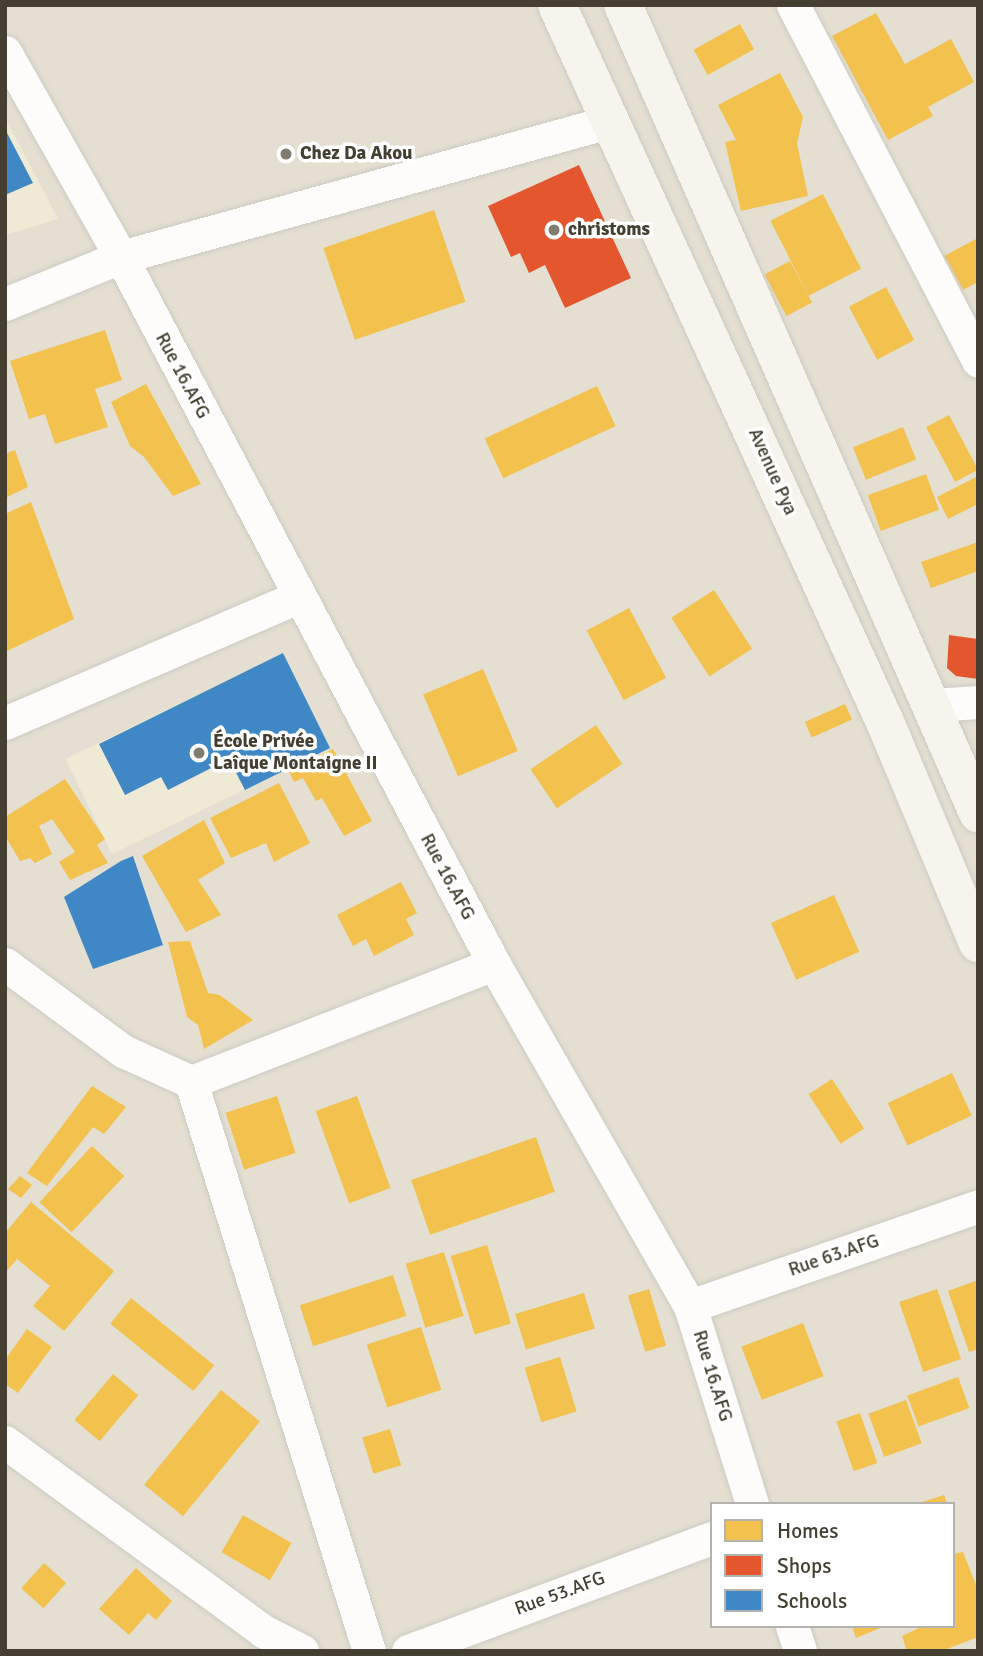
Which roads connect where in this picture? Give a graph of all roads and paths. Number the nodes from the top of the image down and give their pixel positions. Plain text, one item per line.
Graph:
1 (557, 5) edge
2 (623, 5) edge
3 (793, 5) edge
4 (5, 52) edge
5 (612, 121) junction
6 (121, 257) junction
7 (5, 303) edge
8 (978, 361) edge
9 (298, 597) junction
10 (978, 702) edge
11 (932, 705) junction
12 (885, 722) junction
13 (5, 723) edge
14 (978, 813) edge
15 (978, 943) edge
16 (5, 964) edge
17 (494, 964) junction
18 (191, 1082) junction
19 (978, 1206) edge
20 (690, 1306) junction
21 (5, 1442) edge
22 (751, 1502) edge
23 (710, 1539) edge
24 (793, 1628) edge
25 (302, 1651) edge
26 (369, 1651) edge
27 (408, 1651) edge
28 (800, 1651) edge

1 - 5 main road, Avenue Pya
2 - 11 main road
3 - 8 street
4 - 6 street, Rue 16.AFG
5 - 6 street
5 - 12 main road, Avenue Pya
6 - 7 street
6 - 9 street, Rue 16.AFG
9 - 13 street
9 - 17 street, Rue 16.AFG
10 - 11 street
11 - 12 main road
11 - 14 main road
12 - 15 main road, Avenue Pya
16 - 18 street
17 - 18 street
17 - 20 street, Rue 16.AFG
18 - 26 street
19 - 20 street, Rue 63.AFG
20 - 22 street, Rue 16.AFG
21 - 25 street
23 - 27 street, Rue 53.AFG
24 - 28 street

